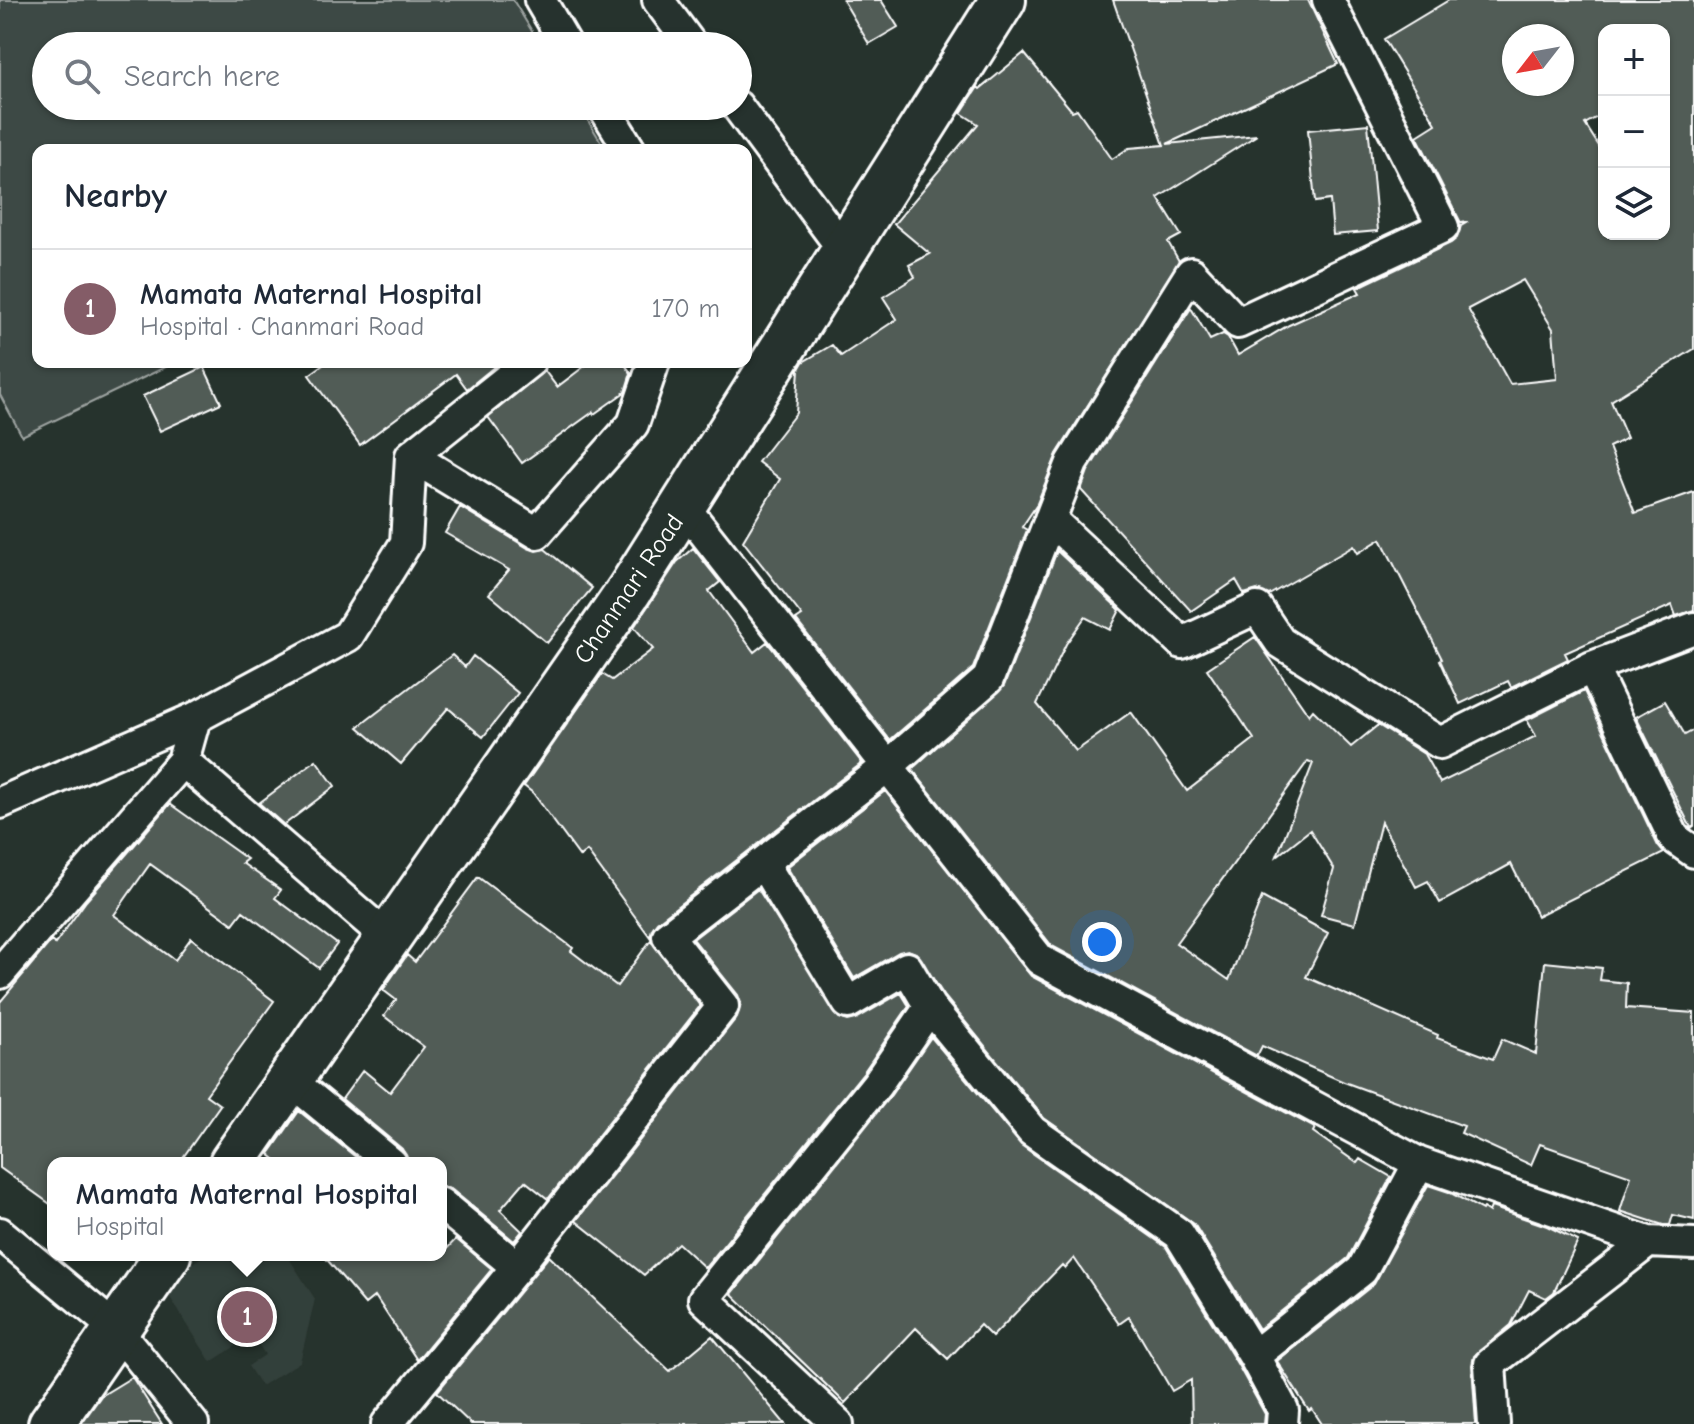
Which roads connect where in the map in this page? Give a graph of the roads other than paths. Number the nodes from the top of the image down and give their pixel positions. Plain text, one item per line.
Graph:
1 (540, 0) edge
2 (658, 0) edge
3 (1003, 0) edge
4 (1328, 0) edge
5 (559, 32) edge
6 (682, 32) edge
7 (612, 120) edge
8 (747, 120) edge
9 (626, 144) edge
10 (845, 252) junction
11 (521, 368) edge
12 (652, 368) edge
13 (411, 456) junction
14 (684, 507) junction
15 (1050, 519) junction
16 (1694, 628) edge
17 (1592, 667) junction
18 (195, 718) junction
19 (183, 761) junction
20 (888, 766) junction
21 (0, 803) edge
22 (1694, 852) edge
23 (763, 863) junction
24 (388, 938) junction
25 (0, 973) edge
26 (930, 1007) junction
27 (290, 1080) junction
28 (236, 1157) edge
29 (384, 1157) edge
30 (1419, 1163) junction
31 (447, 1209) edge
32 (0, 1233) edge
33 (1648, 1242) junction
34 (1694, 1244) edge
35 (164, 1261) edge
36 (517, 1267) junction
37 (116, 1329) junction
38 (1254, 1356) junction
39 (51, 1424) edge
40 (193, 1424) edge
41 (387, 1424) edge
42 (838, 1424) edge
43 (1282, 1424) edge
44 (1494, 1424) edge

1 - 5 street
2 - 6 street
3 - 10 street, Chanmari Road
4 - 15 street
7 - 9 street
8 - 10 street
10 - 14 street, Chanmari Road
11 - 13 street
12 - 13 street
13 - 18 street
14 - 20 street
14 - 24 street, Chanmari Road
15 - 17 street
15 - 20 street
16 - 17 street
17 - 22 street
18 - 19 street
18 - 21 street
19 - 24 street
19 - 25 street
20 - 23 street
20 - 30 street
23 - 26 street
23 - 36 street
24 - 27 street, Chanmari Road
26 - 38 street
26 - 42 street
27 - 28 street, Chanmari Road
27 - 29 street
30 - 33 street
30 - 38 street
31 - 36 street
32 - 37 street
33 - 34 street
33 - 44 street
35 - 37 street
36 - 41 street
37 - 39 street
37 - 40 street
38 - 43 street

